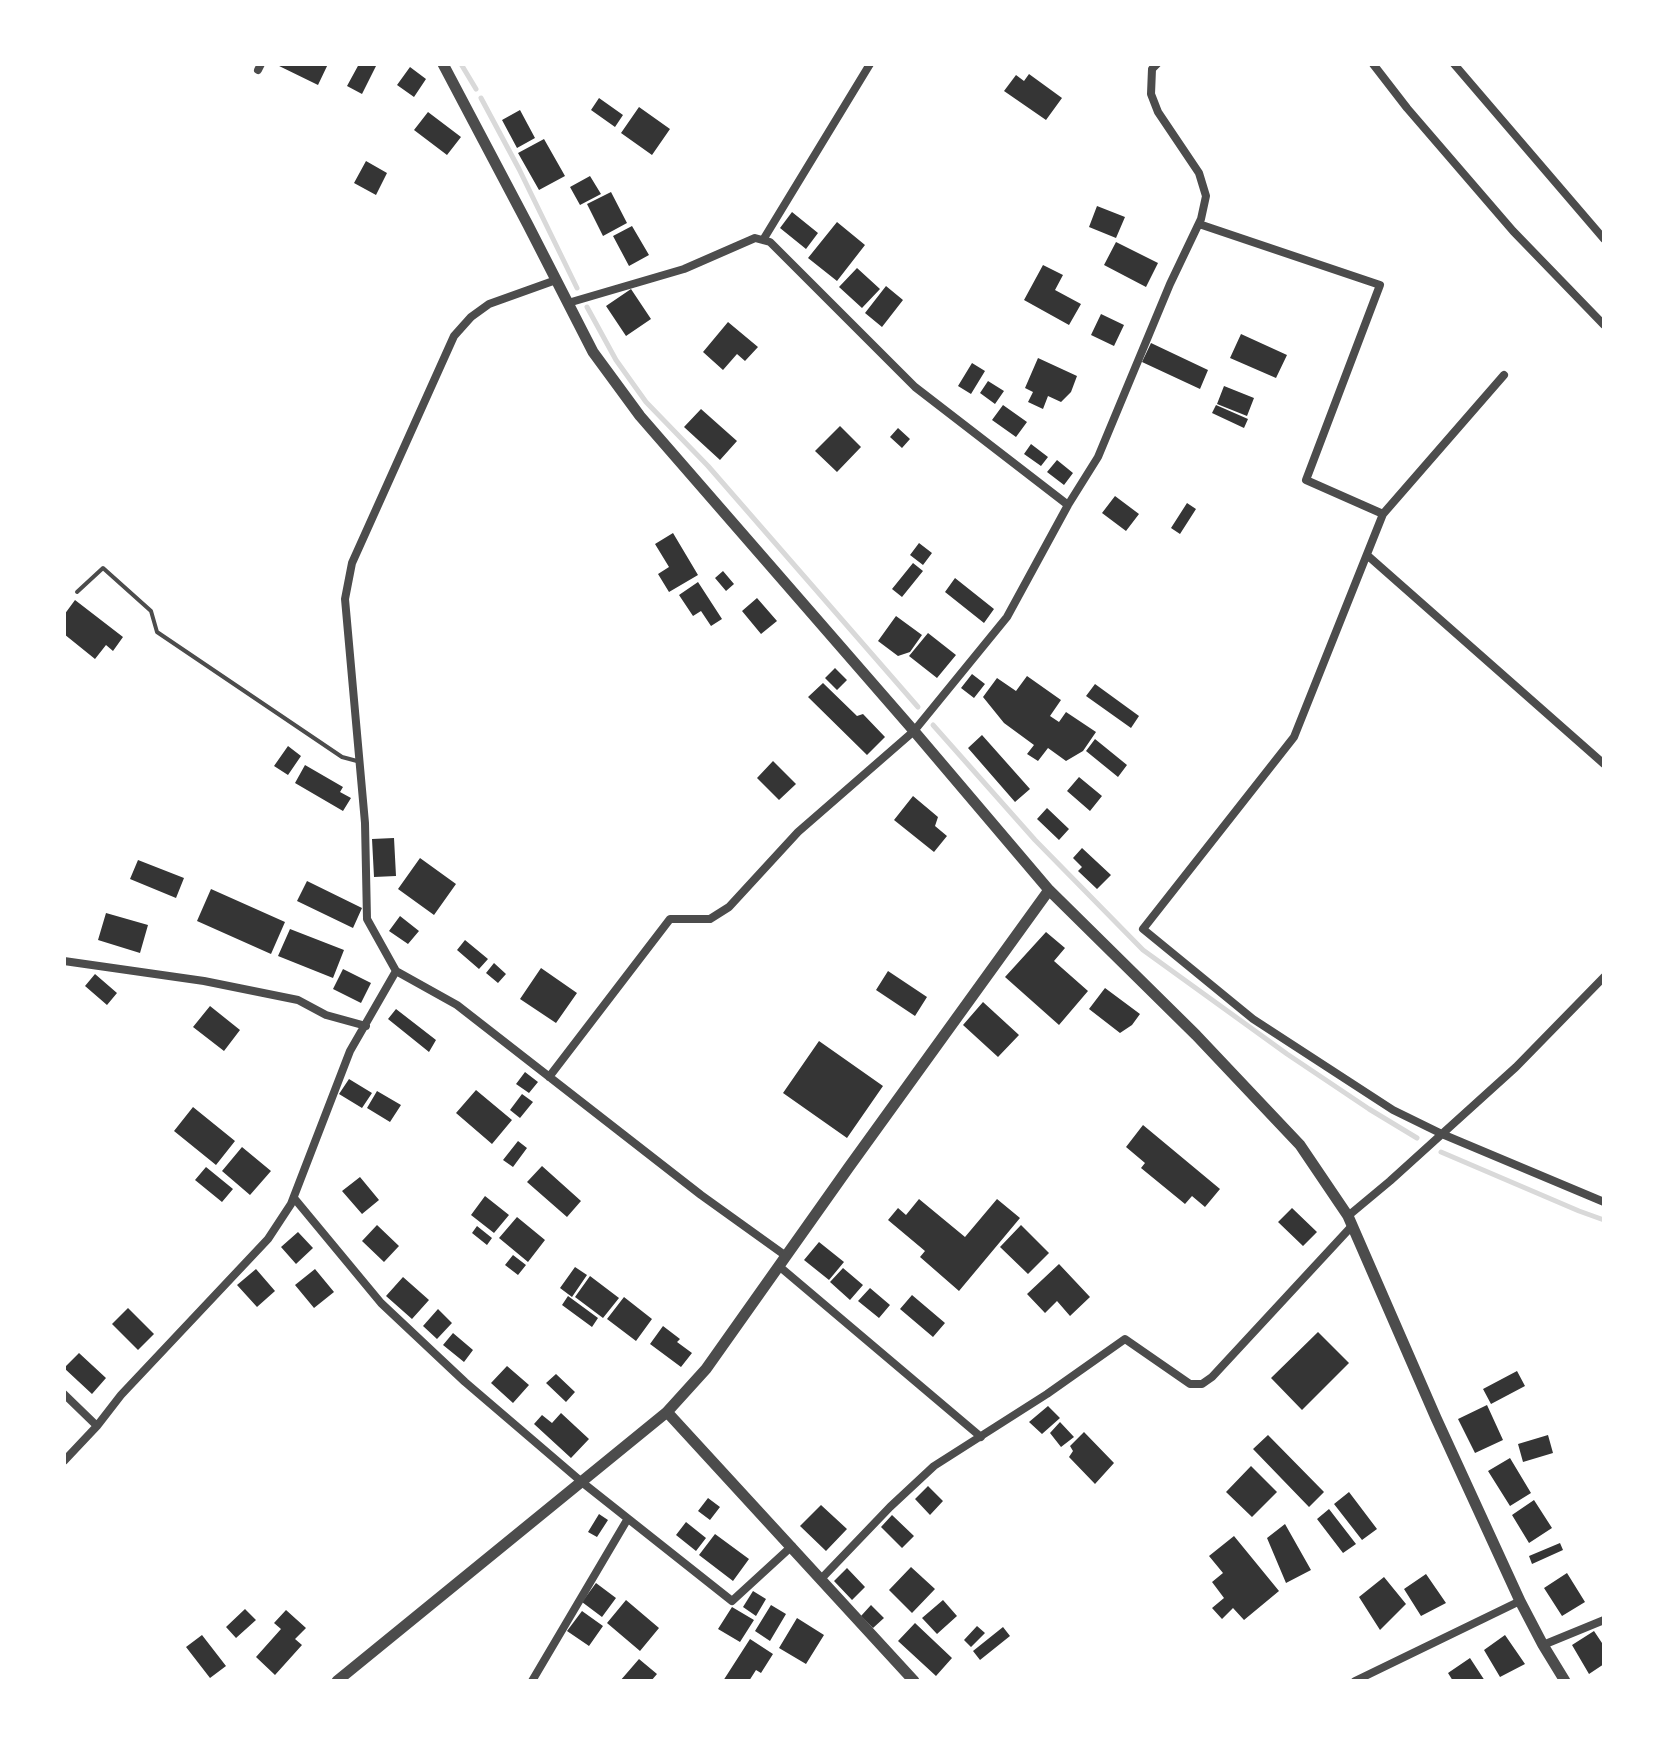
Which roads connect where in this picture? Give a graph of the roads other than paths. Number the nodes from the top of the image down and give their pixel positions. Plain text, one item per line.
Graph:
1 (443, 64) edge
2 (870, 64) edge
3 (1157, 64) edge
4 (1373, 64) edge
5 (1454, 64) edge
6 (1199, 224) junction
7 (1604, 239) edge
8 (763, 240) junction
9 (556, 280) junction
10 (568, 303) junction
11 (1604, 325) edge
12 (1504, 375) dead end
13 (1068, 505) junction
14 (1383, 514) junction
15 (1367, 555) junction
16 (77, 592) dead end
17 (914, 731) junction
18 (360, 762) junction
19 (1604, 764) edge
20 (1049, 890) junction
21 (64, 961) edge
22 (396, 971) junction
23 (1604, 978) edge
24 (366, 1026) junction
25 (549, 1077) junction
26 (1442, 1134) junction
27 (294, 1198) junction
28 (1604, 1202) edge
29 (1349, 1222) junction
30 (783, 1262) junction
31 (64, 1394) edge
32 (667, 1412) junction
33 (97, 1426) junction
34 (981, 1437) junction
35 (64, 1461) edge
36 (583, 1483) junction
37 (627, 1520) junction
38 (792, 1546) junction
39 (821, 1579) junction
40 (1520, 1601) junction
41 (1604, 1620) edge
42 (1543, 1645) junction
43 (337, 1681) edge
44 (532, 1681) edge
45 (914, 1681) edge
46 (1355, 1681) edge
47 (1565, 1681) edge

1 - 9 street
2 - 8 street
3 - 6 street
4 - 11 street
5 - 7 street
6 - 13 street
6 - 14 street
8 - 10 street
8 - 13 street
9 - 10 street
9 - 18 street
10 - 17 street
12 - 14 street
13 - 17 street
14 - 15 street
15 - 19 street
15 - 26 street
16 - 18 lane
17 - 20 street
17 - 25 street
18 - 22 street
20 - 29 street
20 - 30 street
21 - 24 street
22 - 24 street
22 - 25 street
23 - 26 street
24 - 27 street
25 - 30 street
26 - 28 street
26 - 29 street
27 - 33 street
27 - 36 street
29 - 34 street
29 - 40 street
30 - 32 street
30 - 34 street
31 - 33 street
32 - 36 street
32 - 38 street
33 - 35 street
34 - 39 street
36 - 37 street
36 - 43 street
37 - 38 street
37 - 44 street
38 - 39 street
39 - 45 street
40 - 42 street
40 - 46 street
41 - 42 street
42 - 47 street

